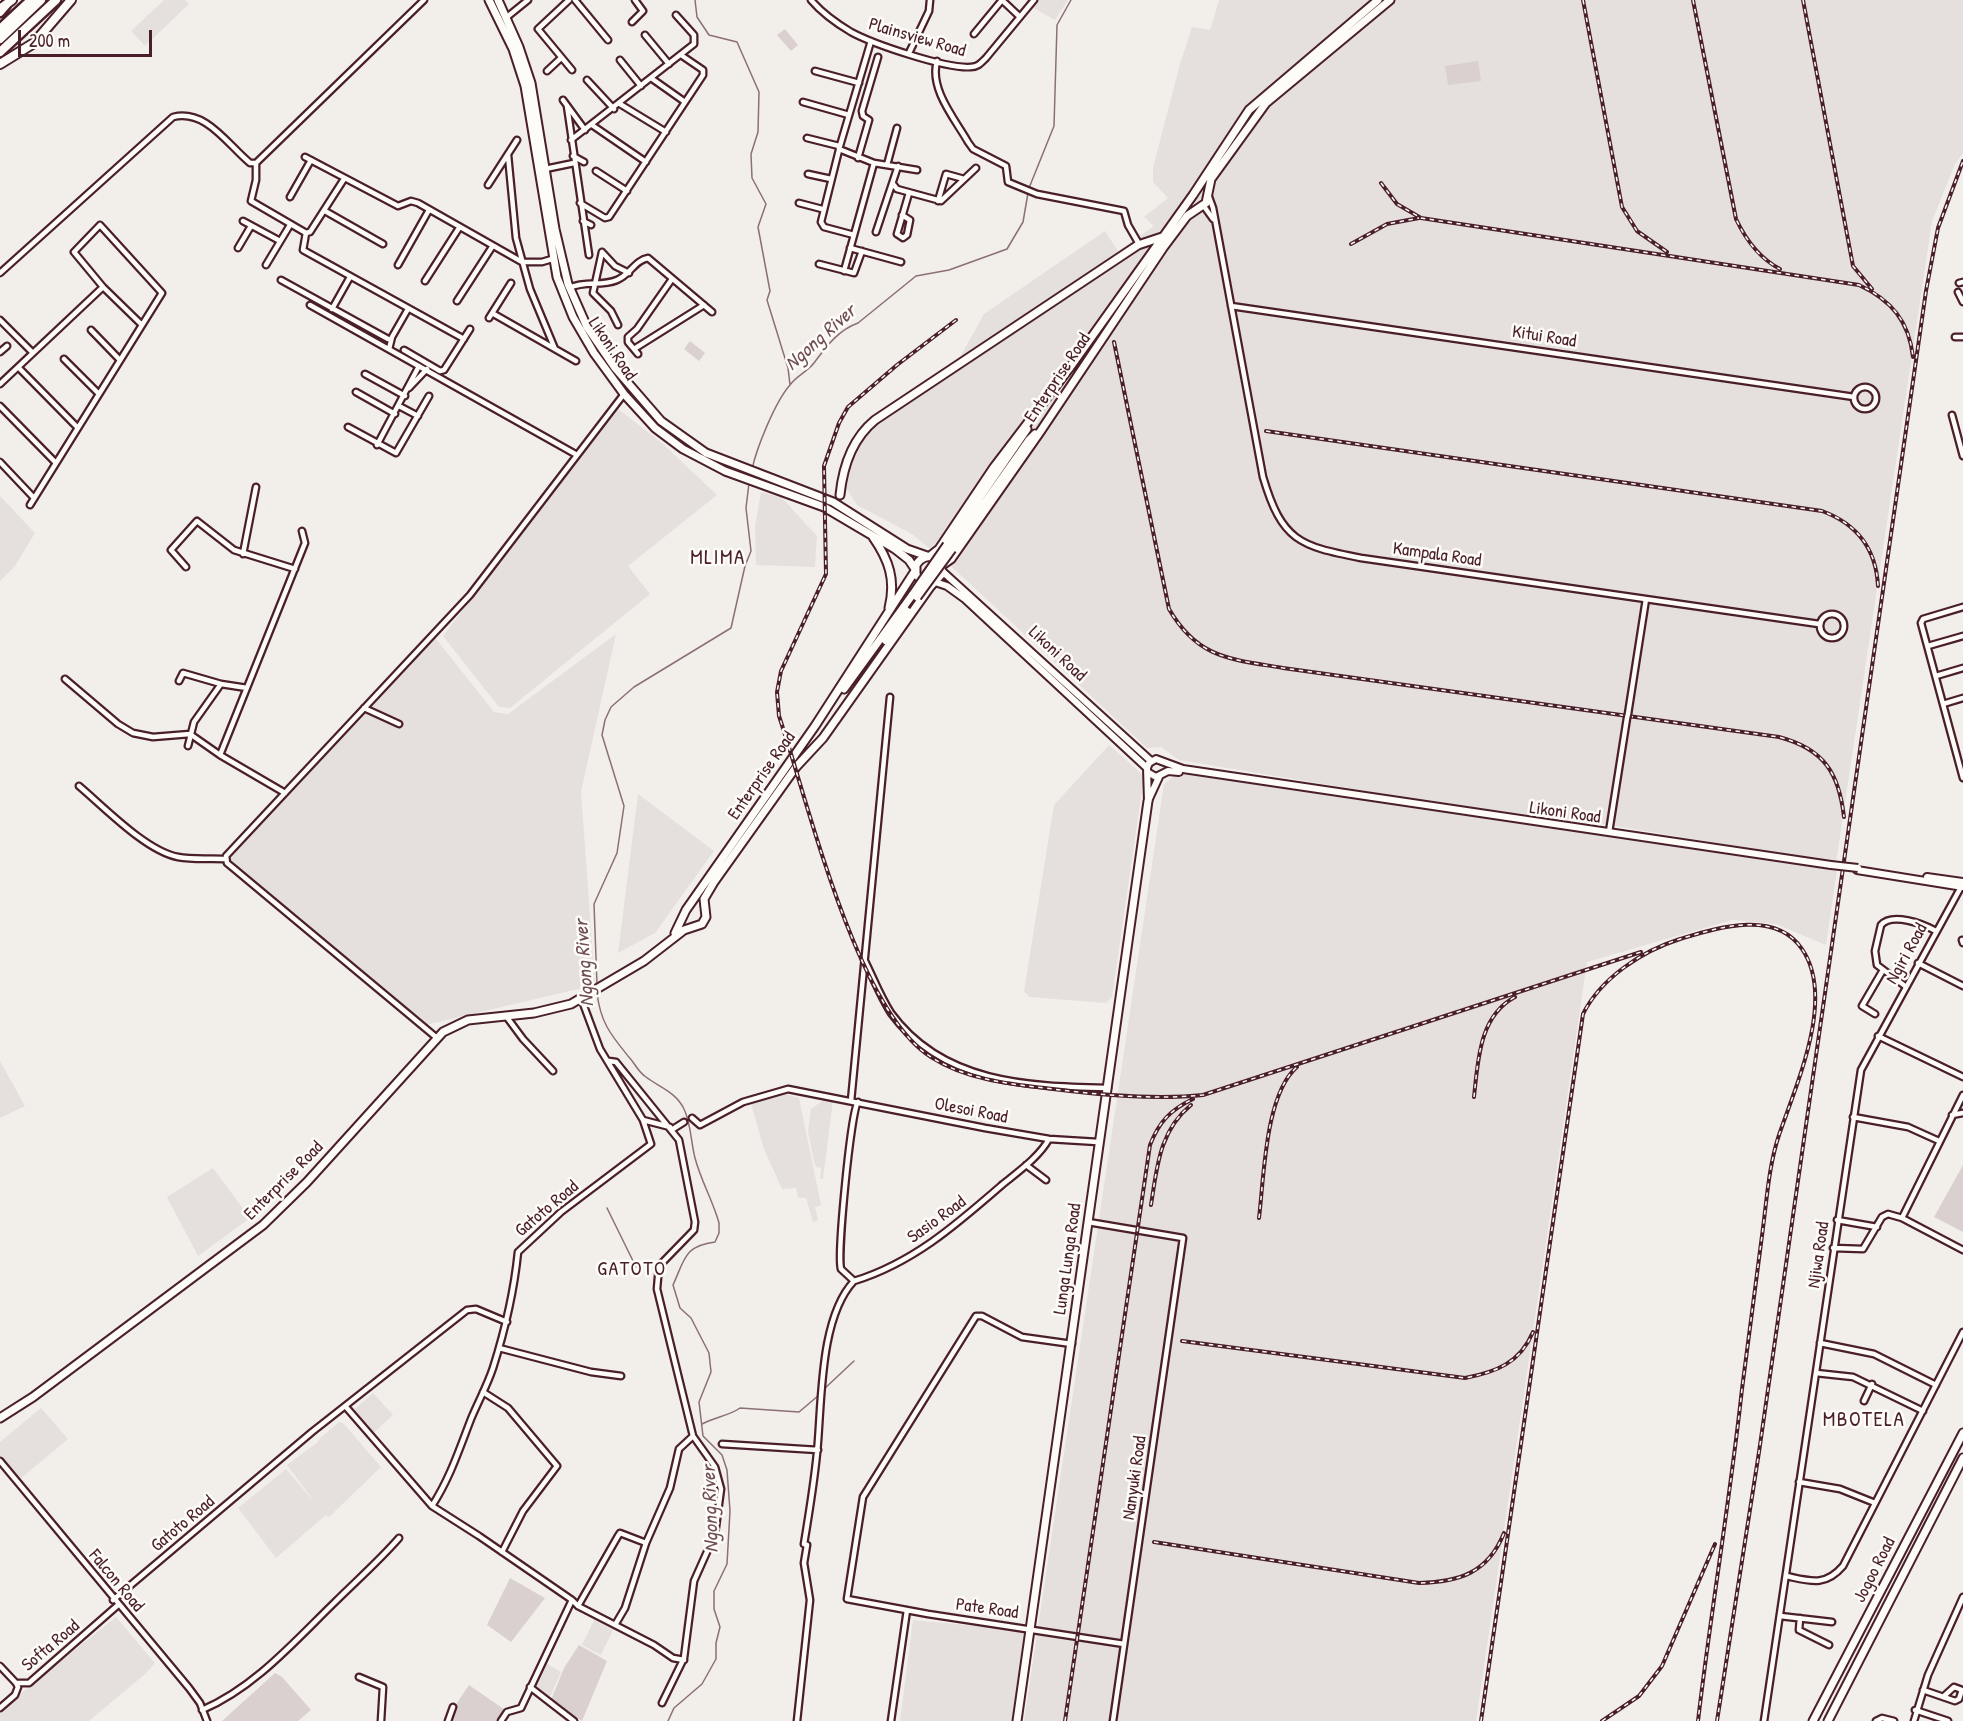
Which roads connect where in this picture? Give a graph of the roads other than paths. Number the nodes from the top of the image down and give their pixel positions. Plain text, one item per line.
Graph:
1 (31, 0) edge
2 (41, 0) edge
3 (56, 0) edge
4 (71, 0) edge
5 (424, 0) edge
6 (489, 0) edge
7 (498, 0) edge
8 (528, 0) edge
9 (569, 0) edge
10 (575, 0) edge
11 (635, 0) edge
12 (811, 0) edge
13 (930, 0) edge
14 (1002, 0) edge
15 (1034, 0) edge
16 (1378, 0) edge
17 (1390, 0) edge
18 (676, 15) dead end
19 (1020, 17) junction
20 (504, 19) junction
21 (632, 22) dead end
22 (0, 30) edge
23 (974, 34) dead end
24 (645, 35) dead end
25 (0, 39) edge
26 (608, 40) dead end
27 (871, 41) junction
28 (0, 52) edge
29 (909, 53) junction
30 (681, 55) junction
31 (878, 57) dead end
32 (561, 58) junction
33 (620, 60) dead end
34 (937, 61) junction
35 (0, 64) edge
36 (669, 64) junction
37 (572, 70) dead end
38 (815, 70) dead end
39 (547, 71) dead end
40 (651, 78) junction
41 (587, 80) dead end
42 (858, 83) junction
43 (641, 86) junction
44 (563, 100) dead end
45 (854, 100) junction
46 (685, 102) junction
47 (803, 102) dead end
48 (864, 103) junction
49 (620, 104) junction
50 (567, 106) junction
51 (614, 108) junction
52 (849, 115) junction
53 (592, 125) junction
54 (897, 128) dead end
55 (585, 130) junction
56 (666, 132) junction
57 (807, 138) dead end
58 (517, 140) dead end
59 (571, 140) junction
60 (839, 148) junction
61 (507, 155) junction
62 (573, 156) junction
63 (305, 157) dead end
64 (858, 158) junction
65 (311, 160) junction
66 (585, 162) dead end
67 (646, 162) junction
68 (256, 163) junction
69 (574, 163) junction
70 (874, 163) junction
71 (887, 165) junction
72 (898, 165) junction
73 (976, 168) dead end
74 (545, 169) junction
75 (596, 171) dead end
76 (917, 171) dead end
77 (808, 174) dead end
78 (344, 179) junction
79 (831, 179) junction
80 (964, 179) junction
81 (893, 184) junction
82 (488, 185) dead end
83 (627, 191) junction
84 (909, 193) junction
85 (1194, 193) junction
86 (1208, 196) junction
87 (290, 197) dead end
88 (938, 201) junction
89 (580, 202) junction
90 (799, 203) dead end
91 (1202, 206) junction
92 (822, 209) junction
93 (429, 210) junction
94 (325, 211) junction
95 (902, 215) junction
96 (243, 221) dead end
97 (583, 221) junction
98 (1216, 224) junction
99 (290, 225) junction
100 (591, 225) dead end
101 (251, 226) junction
102 (459, 228) junction
103 (876, 232) dead end
104 (306, 233) junction
105 (854, 235) junction
106 (1162, 237) junction
107 (280, 241) junction
108 (383, 244) dead end
109 (1139, 244) junction
110 (492, 247) junction
111 (238, 248) dead end
112 (850, 248) junction
113 (862, 251) junction
114 (589, 255) dead end
115 (552, 259) junction
116 (522, 262) junction
117 (901, 262) dead end
118 (398, 264) dead end
119 (819, 264) dead end
120 (266, 265) dead end
121 (844, 271) junction
122 (0, 273) edge
123 (630, 273) junction
124 (350, 277) junction
125 (672, 279) junction
126 (281, 280) dead end
127 (425, 281) dead end
128 (595, 282) junction
129 (511, 283) dead end
130 (103, 286) junction
131 (569, 288) junction
132 (1958, 292) dead end
133 (457, 301) dead end
134 (1963, 302) edge
135 (310, 305) dead end
136 (704, 305) junction
137 (1231, 306) junction
138 (332, 309) junction
139 (408, 309) junction
140 (712, 312) dead end
141 (0, 320) edge
142 (142, 325) junction
143 (618, 325) dead end
144 (91, 330) dead end
145 (470, 330) dead end
146 (1955, 337) dead end
147 (1963, 337) edge
148 (390, 338) junction
149 (464, 339) junction
150 (7, 346) dead end
151 (386, 347) junction
152 (555, 349) junction
153 (404, 350) dead end
154 (0, 352) edge
155 (33, 353) junction
156 (64, 359) dead end
157 (119, 359) junction
158 (576, 361) dead end
159 (419, 366) junction
160 (18, 367) junction
161 (426, 369) junction
162 (366, 374) dead end
163 (0, 384) edge
164 (409, 388) junction
165 (356, 392) dead end
166 (98, 393) junction
167 (624, 394) junction
168 (405, 396) junction
169 (429, 396) dead end
170 (1854, 397) junction
171 (0, 406) edge
172 (399, 406) junction
173 (395, 414) junction
174 (1952, 415) dead end
175 (418, 416) junction
176 (1029, 421) junction
177 (77, 427) junction
178 (348, 427) dead end
179 (1040, 432) junction
180 (377, 445) junction
181 (577, 455) junction
182 (1963, 456) edge
183 (0, 462) edge
184 (56, 463) junction
185 (256, 487) dead end
186 (840, 495) junction
187 (34, 498) junction
188 (833, 502) junction
189 (30, 505) dead end
190 (842, 507) junction
191 (828, 510) junction
192 (844, 518) junction
193 (302, 531) dead end
194 (870, 533) junction
195 (915, 553) junction
196 (243, 554) junction
197 (928, 556) junction
198 (909, 560) junction
199 (186, 567) dead end
200 (941, 568) junction
201 (295, 569) junction
202 (915, 570) junction
203 (934, 582) junction
204 (1646, 598) junction
205 (1963, 607) edge
206 (886, 619) junction
207 (1819, 624) junction
208 (1963, 636) edge
209 (1928, 646) junction
210 (1963, 668) edge
211 (1936, 676) junction
212 (65, 680) dead end
213 (179, 681) dead end
214 (221, 684) junction
215 (247, 688) junction
216 (890, 697) dead end
217 (1963, 698) edge
218 (1944, 704) junction
219 (364, 708) junction
220 (399, 724) dead end
221 (815, 726) junction
222 (190, 734) junction
223 (823, 738) junction
224 (188, 746) dead end
225 (220, 755) junction
226 (1151, 761) junction
227 (1164, 764) junction
228 (1148, 770) junction
229 (1161, 775) junction
230 (1963, 778) edge
231 (79, 786) dead end
232 (285, 793) junction
233 (1148, 801) junction
234 (1477, 814) junction
235 (1609, 832) junction
236 (226, 859) junction
237 (1830, 865) junction
238 (1962, 885) edge
239 (690, 906) junction
240 (704, 910) junction
241 (684, 917) junction
242 (692, 927) junction
243 (1936, 931) junction
244 (672, 938) junction
245 (864, 959) junction
246 (1918, 963) junction
247 (1883, 970) junction
248 (1905, 986) junction
249 (1963, 986) edge
250 (581, 998) junction
251 (1875, 1014) dead end
252 (506, 1016) junction
253 (1878, 1036) junction
254 (437, 1038) junction
255 (609, 1061) junction
256 (553, 1071) dead end
257 (1963, 1077) edge
258 (1108, 1088) junction
259 (1963, 1095) edge
260 (851, 1101) junction
261 (858, 1102) junction
262 (1963, 1113) edge
263 (1952, 1115) junction
264 (1853, 1117) junction
265 (692, 1118) dead end
266 (643, 1119) junction
267 (684, 1122) dead end
268 (671, 1128) junction
269 (1049, 1139) junction
270 (1939, 1141) junction
271 (1098, 1142) junction
272 (1026, 1165) junction
273 (1046, 1180) dead end
274 (1902, 1218) junction
275 (1837, 1220) junction
276 (1088, 1222) junction
277 (1876, 1227) junction
278 (1833, 1248) junction
279 (1963, 1250) edge
280 (854, 1281) junction
281 (507, 1322) junction
282 (1963, 1332) edge
283 (1820, 1343) junction
284 (1072, 1344) junction
285 (499, 1348) junction
286 (1816, 1373) junction
287 (621, 1376) dead end
288 (1872, 1384) junction
289 (1936, 1385) junction
290 (483, 1392) junction
291 (1864, 1401) dead end
292 (346, 1407) junction
293 (1923, 1411) junction
294 (0, 1418) edge
295 (1963, 1432) edge
296 (693, 1436) junction
297 (722, 1444) dead end
298 (818, 1450) junction
299 (1963, 1458) edge
300 (0, 1461) edge
301 (1941, 1476) junction
302 (1799, 1482) junction
303 (1951, 1482) junction
304 (1875, 1503) junction
305 (432, 1506) junction
306 (399, 1538) dead end
307 (646, 1544) junction
308 (501, 1552) junction
309 (1786, 1576) junction
310 (1963, 1597) edge
311 (113, 1600) junction
312 (572, 1600) junction
313 (1874, 1604) junction
314 (118, 1605) junction
315 (578, 1606) junction
316 (907, 1610) junction
317 (1885, 1610) junction
318 (1780, 1616) junction
319 (1800, 1618) junction
320 (1832, 1622) dead end
321 (615, 1625) junction
322 (1031, 1629) junction
323 (1124, 1644) junction
324 (1829, 1645) dead end
325 (684, 1660) junction
326 (0, 1666) edge
327 (359, 1677) dead end
328 (16, 1683) junction
329 (530, 1688) junction
330 (1923, 1690) junction
331 (1943, 1697) dead end
332 (662, 1703) dead end
333 (453, 1707) dead end
334 (0, 1708) edge
335 (202, 1710) junction
336 (1915, 1710) junction
337 (207, 1721) edge
338 (381, 1721) edge
339 (448, 1721) edge
340 (501, 1721) edge
341 (574, 1721) edge
342 (797, 1721) edge
343 (891, 1721) edge
344 (1017, 1721) edge
345 (1113, 1721) edge
346 (1764, 1721) edge
347 (1814, 1721) edge
348 (1828, 1721) edge
349 (1876, 1721) edge
350 (1894, 1721) edge
351 (1914, 1721) edge
352 (1948, 1721) edge

1 - 22 highway
2 - 25 highway
3 - 28 highway
4 - 35 highway
5 - 68 street
6 - 20 main road, Likoni Road
7 - 20 main road, Likoni Road
8 - 20 street
9 - 32 street
10 - 26 street
11 - 21 street
12 - 27 street, Plainsview Road
13 - 29 street
14 - 19 street
14 - 23 street
15 - 19 street, Plainsview Road
16 - 85 main road, Enterprise Road
17 - 86 main road, Enterprise Road
18 - 30 street
19 - 34 street, Plainsview Road
20 - 74 main road, Likoni Road
20 - 115 main road, Likoni Road
24 - 36 street
27 - 29 street, Plainsview Road
27 - 42 street
29 - 34 street, Plainsview Road
30 - 36 street
30 - 46 street
31 - 48 street
32 - 37 street
32 - 39 street
33 - 43 street
34 - 109 street
36 - 40 street
38 - 42 street
40 - 43 street
40 - 46 street
41 - 51 street
42 - 45 street
43 - 49 street
44 - 50 street
45 - 48 street
45 - 52 street
46 - 56 street
47 - 52 street
48 - 64 street
49 - 51 street
49 - 56 street
50 - 55 street
50 - 59 street
51 - 53 street
52 - 60 street
53 - 55 street
53 - 67 street
54 - 71 street
55 - 59 street
56 - 67 street
57 - 60 street
58 - 61 street
59 - 62 street
60 - 64 street
60 - 79 street
61 - 82 street
61 - 116 street
62 - 66 street
62 - 69 street
63 - 65 street
64 - 70 street
65 - 78 street
65 - 87 street
67 - 83 street
68 - 99 street
68 - 122 street
69 - 74 street
69 - 89 street
70 - 71 street
70 - 105 street
71 - 72 street
72 - 76 street
72 - 81 street
73 - 80 street
74 - 131 main road, Likoni Road
75 - 83 street
77 - 79 street
78 - 93 street
78 - 94 street
79 - 92 street
80 - 88 street
80 - 88 street
81 - 84 street
81 - 103 street
83 - 89 street
84 - 88 street
84 - 95 street
85 - 86 main road
85 - 91 main road
85 - 106 main road, Enterprise Road
86 - 91 main road, Enterprise Road
86 - 98 street, Kampala Road
89 - 97 street
90 - 92 street
91 - 98 street
91 - 179 main road, Enterprise Road
92 - 105 street
93 - 102 street
93 - 118 street
94 - 104 street
94 - 108 street
95 - 95 street
96 - 101 street
97 - 100 street
97 - 114 street
98 - 137 street, Kampala Road
99 - 104 street
99 - 107 street
101 - 107 street
101 - 111 street
102 - 110 street
102 - 127 street
104 - 124 street
105 - 112 street
106 - 109 main road
106 - 176 main road, Enterprise Road
107 - 120 street
109 - 186 main road
110 - 116 street
110 - 133 street
112 - 113 street
112 - 121 street
113 - 117 street
113 - 121 street
115 - 116 street
115 - 167 main road, Likoni Road
116 - 152 street
119 - 121 street
123 - 125 street
123 - 128 street
123 - 128 street
124 - 138 street
124 - 139 street
125 - 136 street
125 - 136 street
126 - 138 street
128 - 131 street
128 - 143 street
129 - 152 street
130 - 142 street
130 - 142 street
130 - 155 street
131 - 188 main road, Likoni Road
132 - 134 street
135 - 151 street
136 - 140 street
137 - 170 street, Kitui Road
137 - 204 street, Kampala Road
138 - 148 street
139 - 148 street
139 - 149 street
141 - 155 street
142 - 157 street
144 - 157 street
145 - 149 street
146 - 147 street
148 - 151 street
149 - 153 street
150 - 154 street
151 - 159 street
152 - 158 street
155 - 160 street
156 - 166 street
157 - 166 street
159 - 161 street
159 - 164 street
160 - 163 street
160 - 177 street
161 - 164 street
161 - 181 street
162 - 168 street
164 - 168 street
165 - 173 street
166 - 177 street
167 - 181 street
167 - 191 main road, Likoni Road
168 - 172 street
169 - 175 street
170 - 170 street
171 - 184 street
172 - 173 street
172 - 175 street
173 - 180 street
174 - 182 street
175 - 180 street
176 - 197 main road, Enterprise Road
176 - 221 main road, bridge
177 - 184 street
178 - 180 street
179 - 200 main road, Enterprise Road
179 - 223 main road, bridge
181 - 219 street
183 - 187 street
184 - 187 street
185 - 196 street
186 - 188 main road
186 - 190 main road
187 - 189 street
188 - 190 main road, Likoni Road
188 - 191 main road
190 - 192 main road
190 - 195 main road, Likoni Road
191 - 192 main road, Likoni Road
192 - 194 main road, Likoni Road
193 - 201 street
194 - 198 main road, Likoni Road
194 - 206 main road
195 - 197 main road, Likoni Road
195 - 198 main road
196 - 199 street
196 - 201 street
197 - 200 main road
197 - 202 main road
198 - 202 main road, Likoni Road
200 - 203 main road
200 - 226 street, Likoni Road
201 - 215 street
202 - 203 main road
202 - 206 main road, Enterprise Road
203 - 223 main road, Enterprise Road
203 - 228 street
204 - 207 street, Kampala Road
204 - 235 street
205 - 209 street
206 - 221 main road, Enterprise Road
207 - 207 street
208 - 209 street
209 - 211 street
210 - 211 street
211 - 218 street
212 - 222 street
213 - 214 street
214 - 215 street
214 - 222 street
215 - 225 street
216 - 245 street
217 - 218 street
218 - 230 street
219 - 220 street
219 - 232 street
221 - 239 main road, Enterprise Road
222 - 224 street
222 - 225 street
223 - 240 main road, Enterprise Road
225 - 232 street
226 - 227 street, Likoni Road
226 - 228 street
227 - 229 street, Lunga Lunga Road
227 - 234 street, Likoni Road
228 - 229 street
228 - 233 street, Lunga Lunga Road
229 - 233 street, Lunga Lunga Road
229 - 234 street, Likoni Road
231 - 236 street
232 - 236 street
233 - 258 main road, Lunga Lunga Road
234 - 235 street, Likoni Road
234 - 237 street, Likoni Road
235 - 237 street, Likoni Road
236 - 254 street
237 - 238 street, Likoni Road, bridge
238 - 243 street, Ngiri Road
239 - 240 main road
239 - 241 main road
240 - 242 main road
241 - 242 main road
241 - 244 main road
242 - 244 main road
243 - 246 street, Ngiri Road
243 - 247 street
244 - 250 main road, Enterprise Road
245 - 258 street
245 - 260 street
246 - 248 street, Ngiri Road
246 - 249 street
247 - 248 street
247 - 251 street
248 - 253 street, Ngiri Road
250 - 252 main road, Enterprise Road
250 - 255 street, Gatoto Road
252 - 254 main road, Enterprise Road
252 - 256 street
253 - 257 street
253 - 264 street, Njiwa Road
254 - 294 main road, Enterprise Road
255 - 266 street, Gatoto Road
255 - 268 street
258 - 271 main road, Lunga Lunga Road
259 - 263 street
260 - 261 street, Olesoi Road
260 - 265 street, Olesoi Road
261 - 269 street, Olesoi Road
261 - 280 street
262 - 263 street
263 - 270 street
264 - 270 street
264 - 275 street, Njiwa Road
266 - 268 street
266 - 281 street, Gatoto Road
267 - 268 street
268 - 296 street
269 - 271 street, Olesoi Road
269 - 272 street, Sasio Road
270 - 274 street
271 - 276 main road, Lunga Lunga Road
272 - 273 street
272 - 280 street, Sasio Road
274 - 277 street
274 - 279 street
275 - 277 street
275 - 278 street, Njiwa Road
276 - 284 main road, Lunga Lunga Road
276 - 323 street, Nanyuki Road
277 - 278 street
278 - 283 street, Njiwa Road
280 - 298 street
281 - 285 street, Gatoto Road
281 - 292 street, Gatoto Road
282 - 289 street
283 - 286 street, Njiwa Road
283 - 289 street
284 - 316 street, Pate Road
284 - 322 main road, Lunga Lunga Road
285 - 287 street
285 - 290 street, Gatoto Road
286 - 288 street
286 - 302 street, Njiwa Road
288 - 291 street
288 - 293 street
289 - 293 street
290 - 305 street, Gatoto Road
290 - 308 street
292 - 305 street
292 - 311 street, Gatoto Road
293 - 304 street
295 - 301 main road, Jogoo Road
296 - 307 street
296 - 325 street
297 - 298 street
298 - 342 street
299 - 303 main road, Jogoo Road
300 - 311 street, Falcon Road
301 - 303 main road
301 - 313 main road, Jogoo Road
302 - 304 street
302 - 309 street, Njiwa Road
303 - 317 main road, Jogoo Road
304 - 309 street
305 - 308 street
306 - 335 street
307 - 315 street
307 - 321 street
308 - 312 street
309 - 318 street, Njiwa Road
310 - 330 street
311 - 314 street, Falcon Road
312 - 315 street
312 - 329 street
313 - 317 main road
313 - 347 main road, Jogoo Road
314 - 328 street, Softa Road
314 - 335 street, Falcon Road
315 - 321 street
316 - 322 street, Pate Road
316 - 343 street
317 - 348 main road, Jogoo Road
318 - 319 street
318 - 346 street, Njiwa Road
319 - 320 street
319 - 324 street
321 - 325 street
322 - 323 street, Pate Road
322 - 344 main road, Lunga Lunga Road
323 - 345 street, Nanyuki Road
325 - 332 street
326 - 328 street, Softa Road
327 - 338 street
328 - 334 street
329 - 340 street
329 - 341 street
330 - 331 street
330 - 336 street
333 - 339 street
335 - 337 street, Falcon Road
336 - 351 street
336 - 352 street
349 - 350 street

